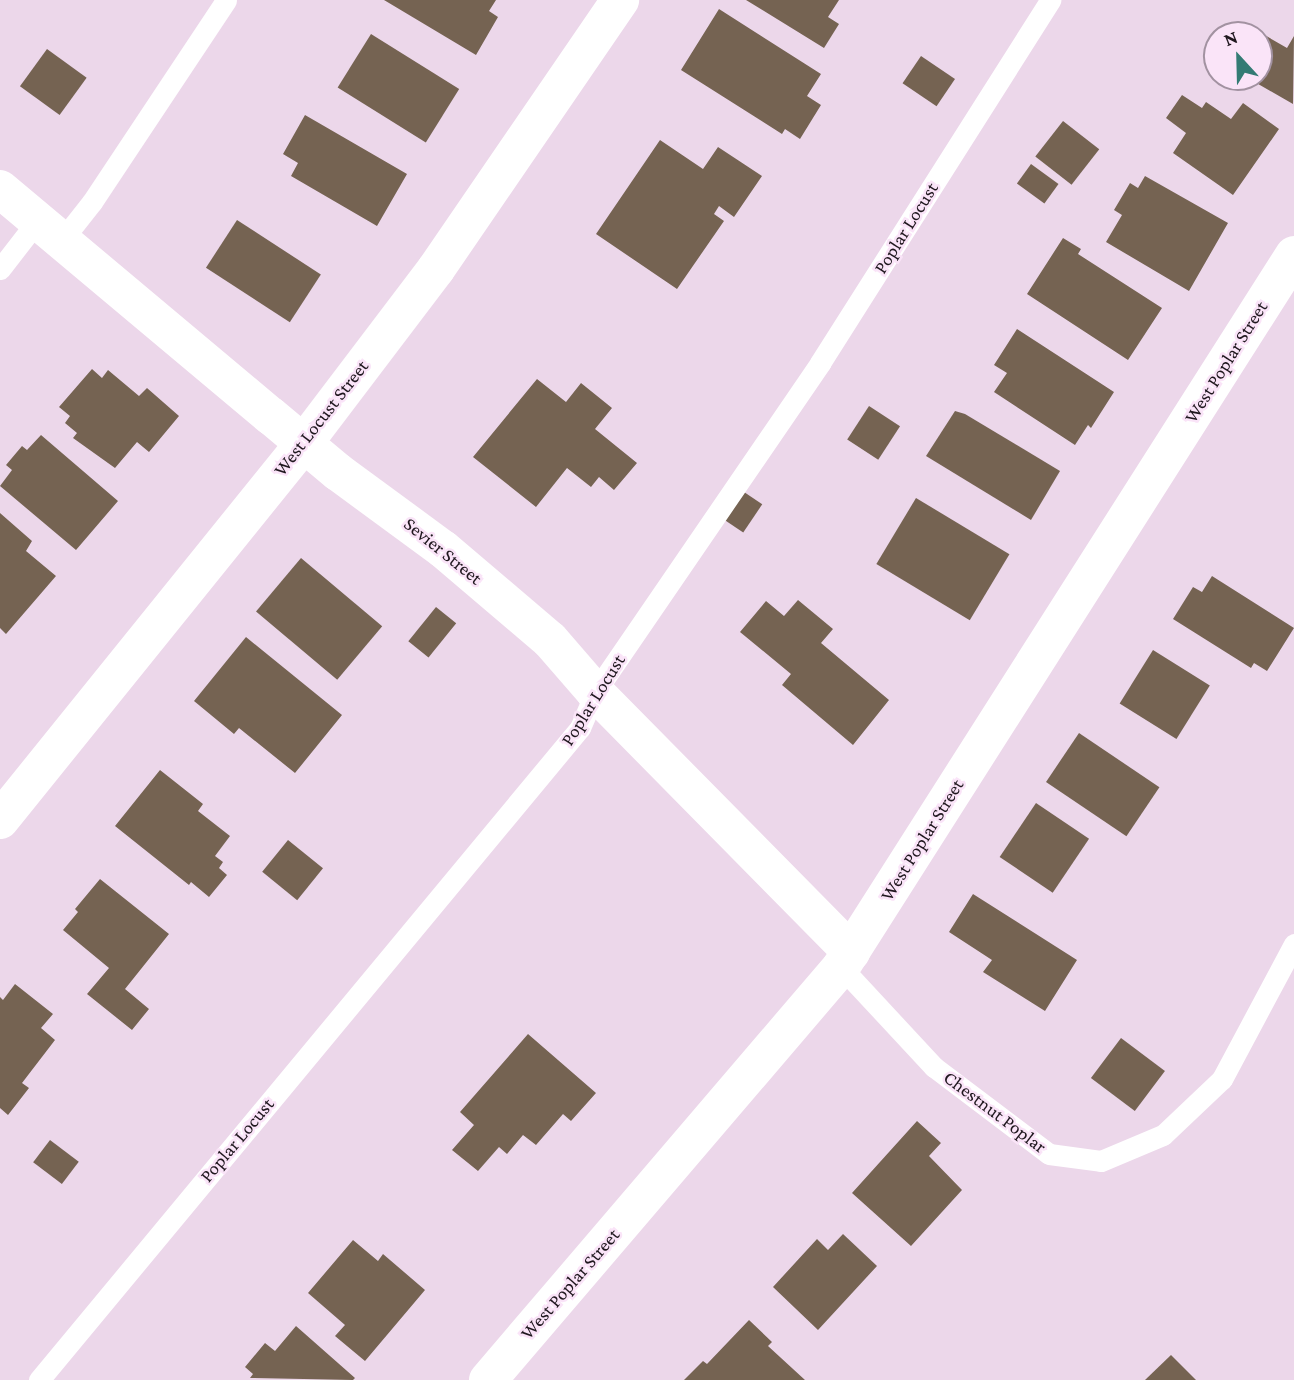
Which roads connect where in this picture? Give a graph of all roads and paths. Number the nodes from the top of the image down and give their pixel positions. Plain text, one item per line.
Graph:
1 (226, 0) edge
2 (620, 0) edge
3 (1050, 0) edge
4 (0, 189) edge
5 (50, 230) junction
6 (1294, 255) edge
7 (0, 269) edge
8 (303, 443) junction
9 (595, 692) junction
10 (0, 820) edge
11 (1294, 944) edge
12 (846, 960) junction
13 (39, 1380) edge
14 (488, 1380) edge

1 - 5 lane
2 - 8 street, West Locust Street
3 - 9 lane, Poplar Locust
4 - 5 street, Sevier Street
5 - 7 lane
5 - 8 street, Sevier Street
6 - 12 street, West Poplar Street
8 - 9 street, Sevier Street
8 - 10 street, West Locust Street
9 - 12 street, Sevier Street
9 - 13 lane, Poplar Locust
11 - 12 lane, Chestnut Poplar
12 - 14 street, West Poplar Street

